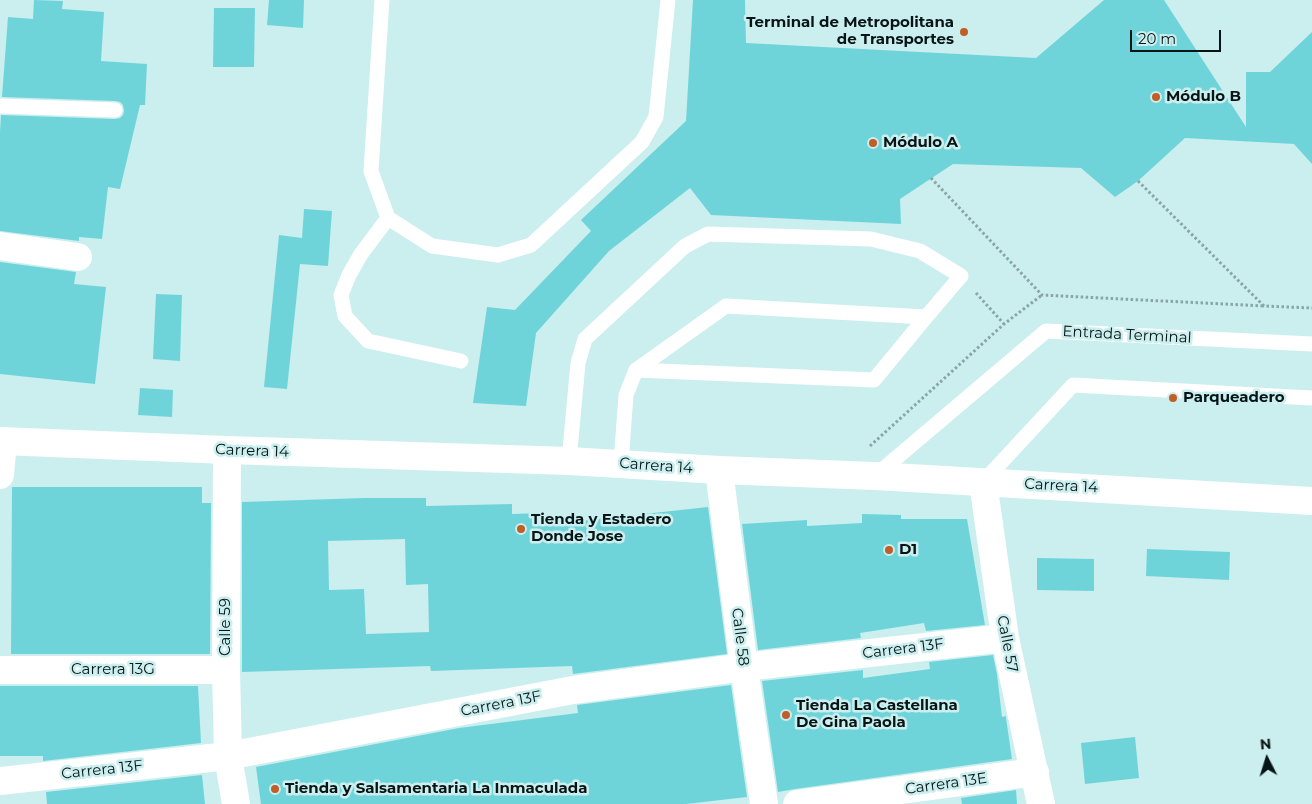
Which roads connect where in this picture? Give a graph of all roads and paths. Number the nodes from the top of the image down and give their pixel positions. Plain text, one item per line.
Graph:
1 (382, 0) edge
2 (668, 0) edge
3 (0, 106) edge
4 (115, 110) dead end
5 (932, 178) dead end
6 (1138, 181) dead end
7 (388, 218) junction
8 (0, 246) edge
9 (78, 257) dead end
10 (961, 276) junction
11 (1042, 295) junction
12 (1264, 306) junction
13 (1312, 308) edge
14 (926, 317) junction
15 (1004, 324) junction
16 (1312, 344) edge
17 (461, 361) dead end
18 (636, 370) junction
19 (1312, 398) edge
20 (1, 441) edge
21 (228, 450) junction
22 (569, 461) junction
23 (621, 463) junction
24 (719, 470) junction
25 (839, 474) junction
26 (0, 476) edge
27 (875, 476) junction
28 (983, 482) junction
29 (1312, 501) edge
30 (1005, 638) junction
31 (744, 668) junction
32 (0, 670) edge
33 (226, 670) junction
34 (228, 756) junction
35 (1035, 772) junction
36 (0, 781) edge
37 (236, 804) edge
38 (764, 804) edge
39 (797, 804) edge
40 (1041, 804) edge

1 - 7 lane
2 - 7 lane
3 - 4 lane
5 - 11 path
6 - 12 path
7 - 17 lane
8 - 9 street
10 - 14 lane
10 - 15 path
10 - 22 lane
11 - 12 path
11 - 15 path
12 - 13 path
14 - 18 lane
14 - 18 lane
15 - 25 path
16 - 27 lane, Entrada Terminal
18 - 23 lane
19 - 28 lane
20 - 21 street, Carrera 14
20 - 26 street
21 - 22 street, Carrera 14
21 - 33 street, Calle 59
22 - 23 street, Carrera 14
23 - 24 street, Carrera 14
24 - 25 street, Carrera 14
24 - 31 street, Calle 58
25 - 27 street, Carrera 14
27 - 28 street, Carrera 14
28 - 29 street, Carrera 14
28 - 30 street, Calle 57
30 - 31 street, Carrera 13F
30 - 35 street, Calle 57
31 - 34 street, Carrera 13F
31 - 38 street, Calle 58
32 - 33 street, Carrera 13G
33 - 34 street, Calle 59
34 - 36 street, Carrera 13F
34 - 37 street, Calle 59
35 - 39 street, Carrera 13E
35 - 40 street, Calle 57

